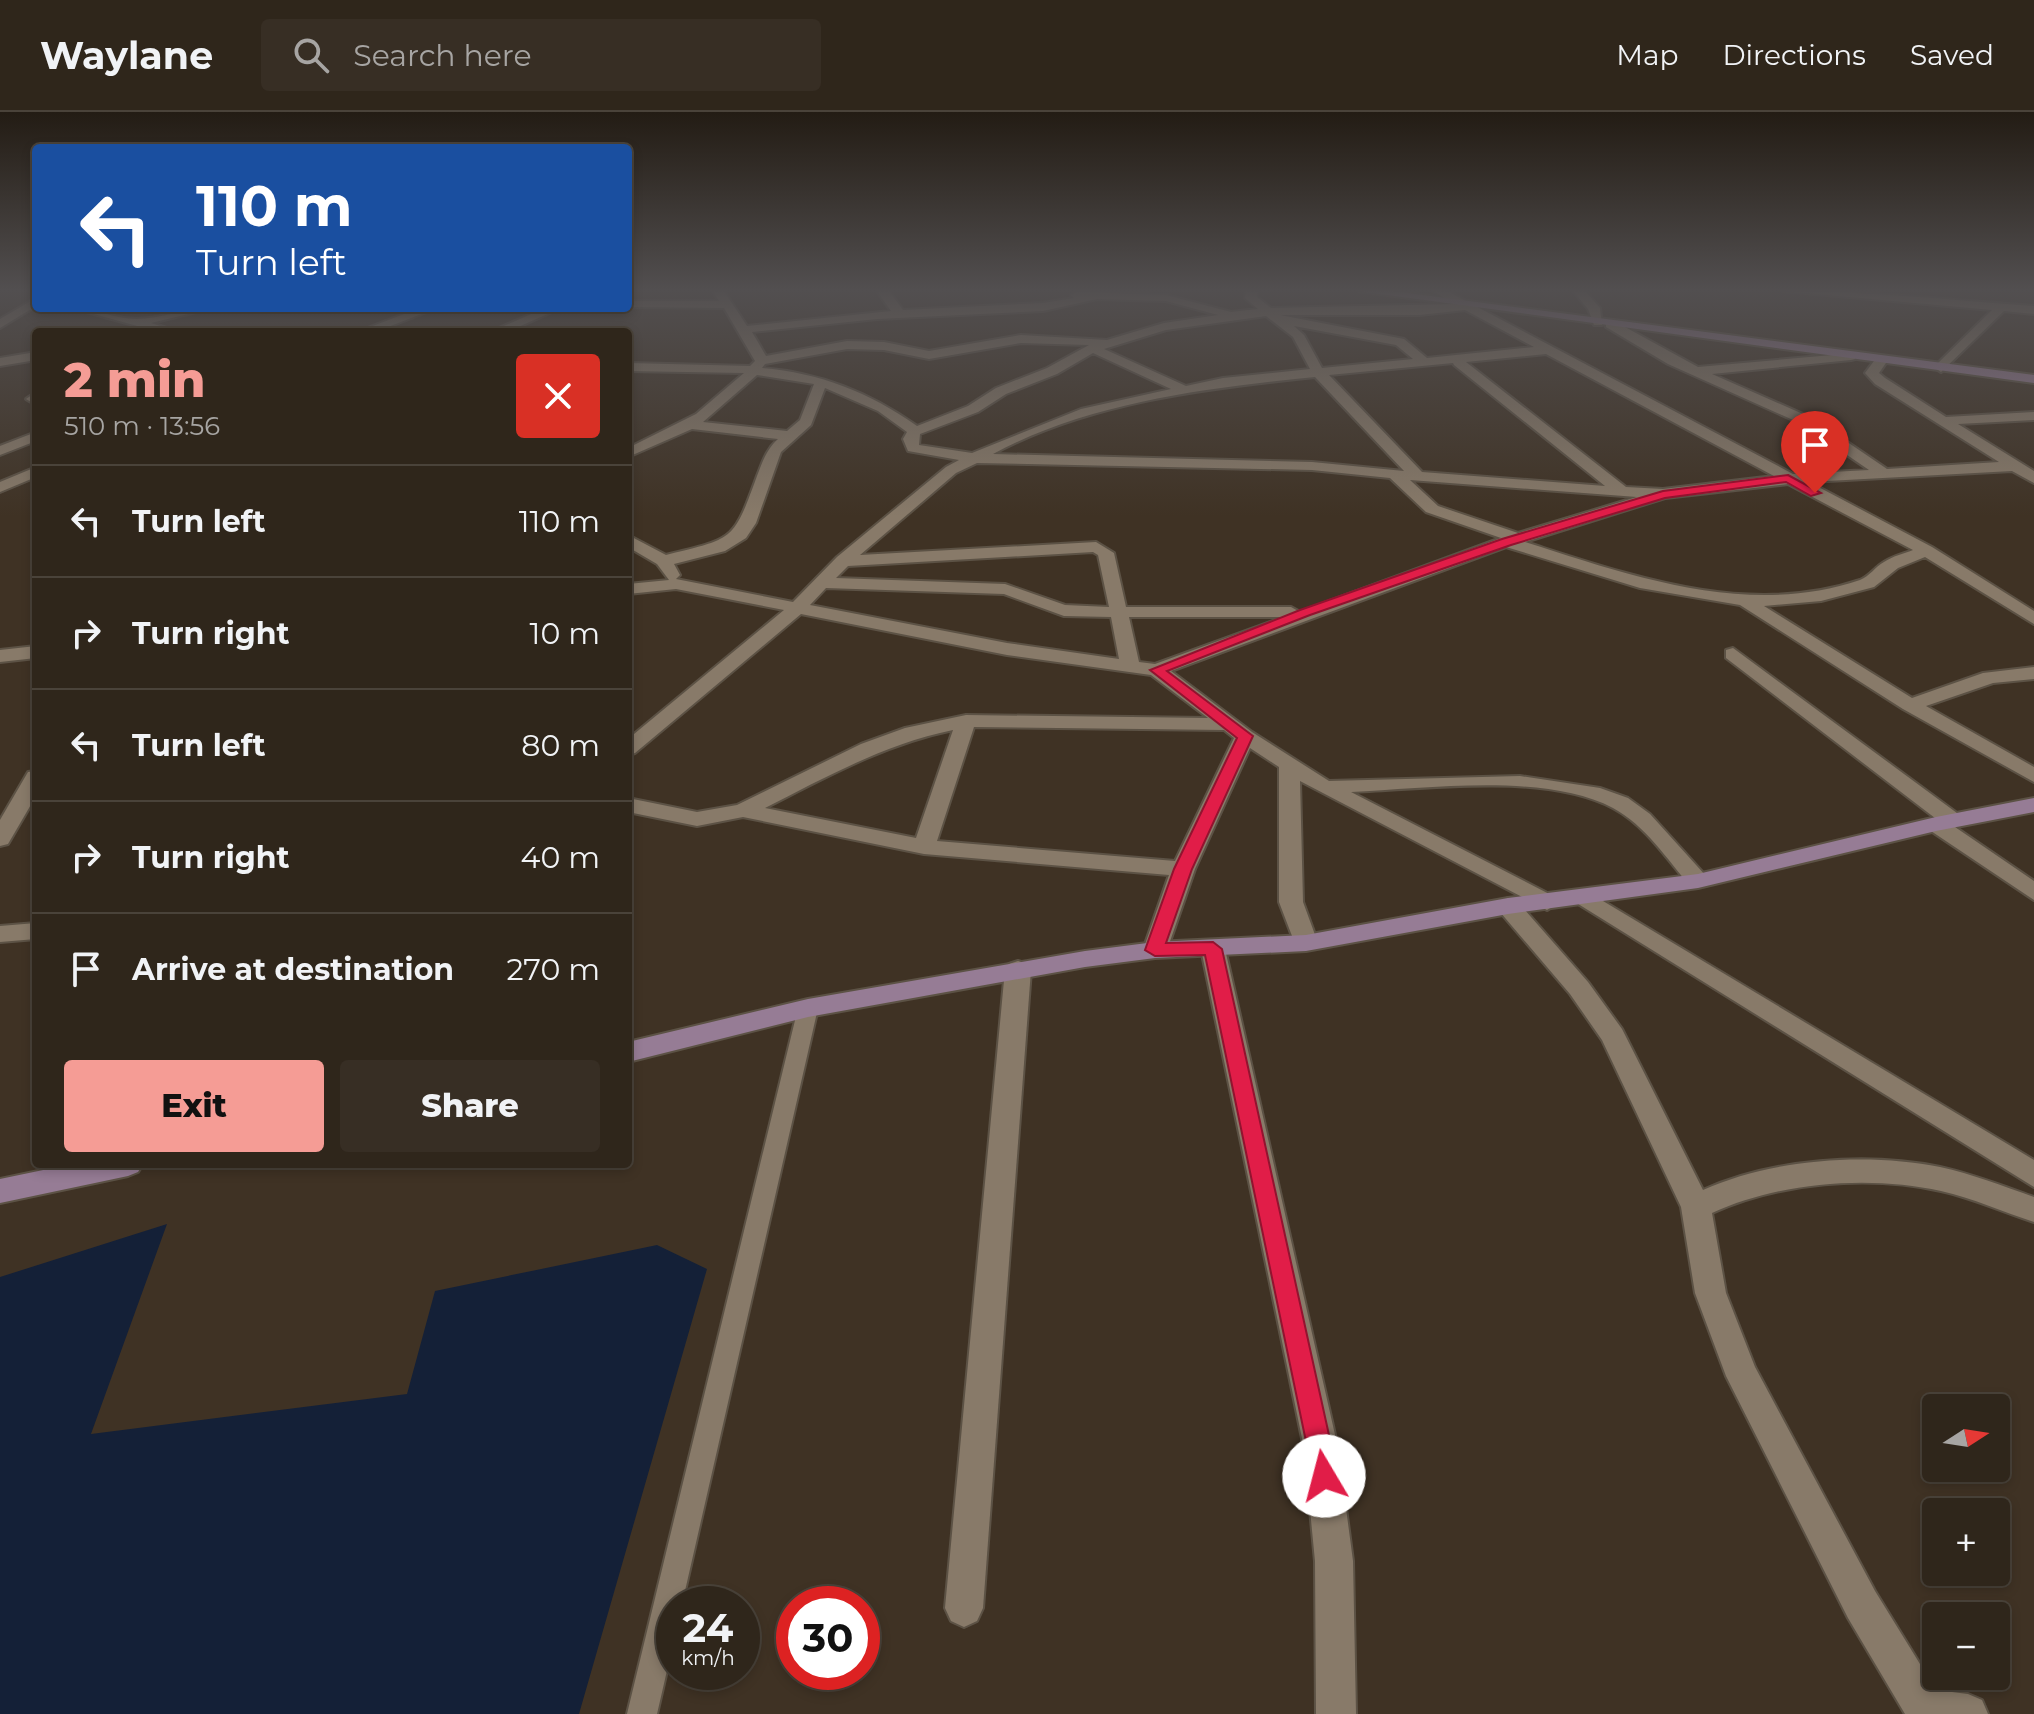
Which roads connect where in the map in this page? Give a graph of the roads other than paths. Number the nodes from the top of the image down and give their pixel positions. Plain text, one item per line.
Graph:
1 (709, 366) edge
2 (757, 366) edge
3 (761, 366) edge
4 (1061, 366) edge
5 (1131, 366) edge
6 (1314, 366) edge
7 (1399, 366) edge
8 (1464, 366) edge
9 (1575, 366) edge
10 (1687, 366) edge
11 (1751, 366) edge
12 (1878, 366) edge
13 (1924, 366) edge
14 (1943, 366) edge
15 (632, 367) edge
16 (1941, 368) junction
17 (1317, 371) junction
18 (1697, 371) junction
19 (2034, 379) edge
20 (821, 382) junction
21 (1183, 390) junction
22 (2034, 416) edge
23 (1942, 421) junction
24 (688, 424) junction
25 (915, 431) junction
26 (790, 436) junction
27 (32, 438) edge
28 (0, 451) edge
29 (632, 451) edge
30 (973, 458) junction
31 (2013, 466) junction
32 (1881, 471) junction
33 (1393, 473) junction
34 (32, 474) edge
35 (2033, 477) edge
36 (1419, 478) junction
37 (1788, 479) junction
38 (0, 487) edge
39 (1621, 491) junction
40 (1663, 494) junction
41 (1513, 540) junction
42 (632, 542) edge
43 (1926, 551) junction
44 (664, 561) junction
45 (843, 561) junction
46 (823, 583) junction
47 (676, 584) junction
48 (632, 589) edge
49 (1748, 603) junction
50 (795, 610) junction
51 (1116, 610) junction
52 (1305, 612) junction
53 (2034, 619) edge
54 (32, 652) edge
55 (1733, 654) dead end
56 (0, 656) edge
57 (1130, 665) junction
58 (1157, 670) junction
59 (2034, 673) edge
60 (1910, 705) junction
61 (966, 721) junction
62 (1236, 730) junction
63 (632, 746) edge
64 (1289, 765) junction
65 (2034, 776) edge
66 (32, 784) edge
67 (1324, 787) junction
68 (2034, 805) edge
69 (632, 806) edge
70 (743, 810) junction
71 (1944, 822) junction
72 (0, 839) edge
73 (924, 847) junction
74 (1183, 869) junction
75 (1698, 881) junction
76 (2034, 892) edge
77 (1583, 897) junction
78 (1547, 902) junction
79 (1508, 906) junction
80 (32, 931) edge
81 (0, 934) edge
82 (1306, 943) junction
83 (1213, 949) junction
84 (1155, 950) junction
85 (1018, 970) junction
86 (808, 1008) junction
87 (632, 1051) edge
88 (1994, 1152) junction
89 (109, 1168) edge
90 (2034, 1175) edge
91 (2034, 1190) edge
92 (0, 1191) edge
93 (1696, 1207) junction
94 (2034, 1210) edge
95 (964, 1608) dead end
96 (1926, 1712) edge
97 (642, 1714) edge
98 (1336, 1714) edge
99 (1968, 1714) edge

1 - 15 street
2 - 24 street
3 - 20 street
4 - 25 street
5 - 21 street
6 - 17 street
7 - 17 street
8 - 39 street
9 - 37 street
10 - 18 street
11 - 18 street
12 - 23 street
13 - 16 street
14 - 16 street
16 - 19 street
17 - 21 street
17 - 36 street
18 - 32 street
20 - 25 street
20 - 26 street
21 - 30 street
22 - 23 street
23 - 31 street
24 - 26 street
24 - 29 street
25 - 30 street
26 - 44 street
27 - 28 street
30 - 33 street
30 - 45 street
31 - 32 street
31 - 35 street
32 - 37 street
33 - 36 street
33 - 41 street
34 - 38 street
36 - 39 street
37 - 40 street
37 - 43 street
39 - 40 street
40 - 41 street
41 - 49 street
41 - 52 street
42 - 44 street
43 - 49 street
43 - 53 street
44 - 47 street
45 - 46 street
45 - 51 street
46 - 50 street
46 - 51 street
47 - 48 street
47 - 50 street
49 - 60 street
50 - 57 street
50 - 63 street
51 - 52 street
51 - 57 street
52 - 58 street
54 - 56 street
55 - 71 street
57 - 58 street
58 - 62 street
59 - 60 street
60 - 65 street
61 - 62 street
61 - 70 street
61 - 73 street
62 - 64 street
62 - 74 street
64 - 67 street
64 - 82 street
66 - 72 street
67 - 75 street
67 - 78 street
68 - 71 street
69 - 70 street
70 - 73 street
71 - 75 street
71 - 76 street
73 - 74 street
74 - 84 street
75 - 77 street
77 - 78 street
77 - 88 street
78 - 79 street
79 - 82 street
79 - 93 street
80 - 81 street
82 - 83 street
83 - 84 street
83 - 98 street
84 - 85 street
85 - 86 street
85 - 95 street
86 - 87 street
86 - 97 lane
88 - 90 street
88 - 91 street
89 - 92 street
93 - 94 street
93 - 96 street
96 - 99 street

